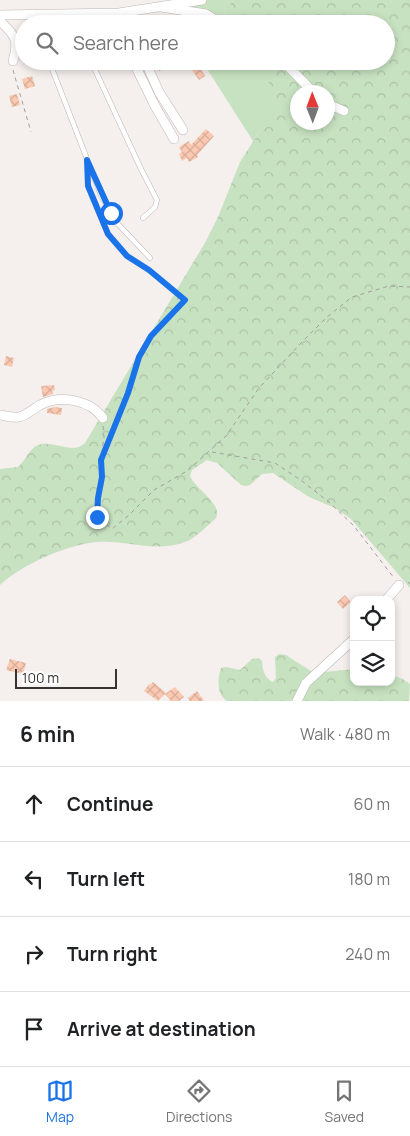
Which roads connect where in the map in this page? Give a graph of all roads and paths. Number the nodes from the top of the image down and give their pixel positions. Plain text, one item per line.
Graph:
1 (202, 0) edge
2 (158, 6) junction
3 (124, 13) joint
4 (68, 14) joint
5 (0, 15) edge
6 (26, 15) joint
7 (208, 15) edge
8 (0, 21) edge
9 (15, 37) edge
10 (15, 54) edge
11 (13, 61) joint
12 (52, 70) edge
13 (95, 70) edge
14 (137, 70) edge
15 (149, 70) edge
16 (292, 70) edge
17 (306, 85) edge
18 (335, 107) edge
19 (344, 111) dead end
20 (183, 130) dead end
21 (30, 132) dead end
22 (174, 139) dead end
23 (87, 160) junction
24 (143, 218) dead end
25 (150, 258) dead end
26 (410, 287) edge
27 (0, 415) edge
28 (103, 418) joint
29 (210, 452) junction
30 (101, 460) junction
31 (403, 583) junction
32 (410, 584) edge
33 (390, 596) edge
34 (352, 641) edge
35 (297, 701) edge

1 - 2 street
2 - 3 street
2 - 7 street
3 - 4 street
4 - 6 street
5 - 6 street
8 - 9 street
10 - 11 street
11 - 21 path
12 - 23 lane
13 - 24 lane
14 - 22 street
15 - 20 street
16 - 17 street
18 - 19 street
23 - 25 lane
23 - 30 path
26 - 29 path
27 - 28 street
28 - 30 path
29 - 30 path
29 - 31 path
31 - 32 path
31 - 33 street
34 - 35 street

